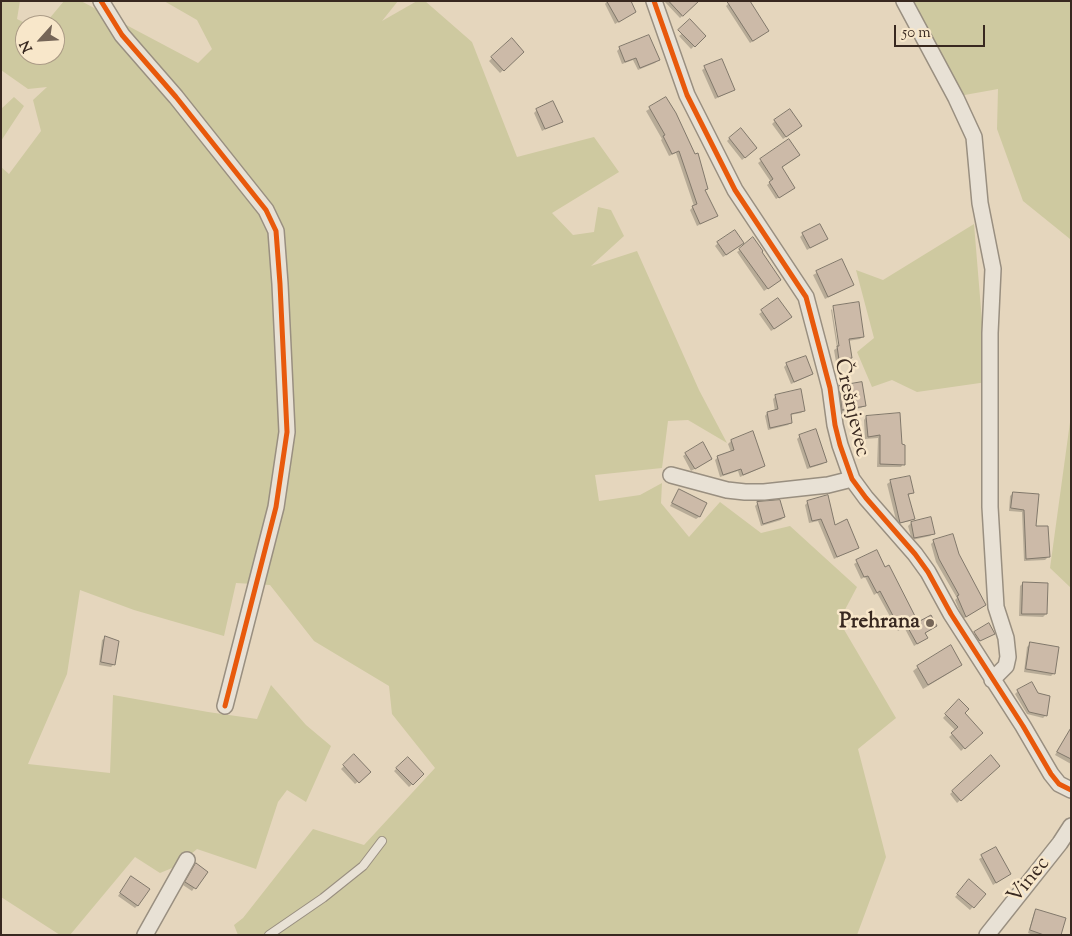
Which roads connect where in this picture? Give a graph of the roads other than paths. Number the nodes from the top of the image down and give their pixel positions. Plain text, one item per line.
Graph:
1 (101, 1) edge
2 (654, 1) edge
3 (904, 1) edge
4 (671, 475) dead end
5 (852, 479) junction
6 (992, 680) junction
7 (225, 706) dead end
8 (1071, 790) edge
9 (1071, 826) edge
10 (382, 842) dead end
11 (187, 860) dead end
12 (145, 935) edge
13 (269, 935) edge
14 (987, 935) edge

1 - 7 street
2 - 5 street, Črešnjevec
3 - 6 street
4 - 5 street, Črešnjevec
5 - 6 street, Črešnjevec
6 - 8 street, Črešnjevec
9 - 14 street, Vinec
10 - 13 lane
11 - 12 street

